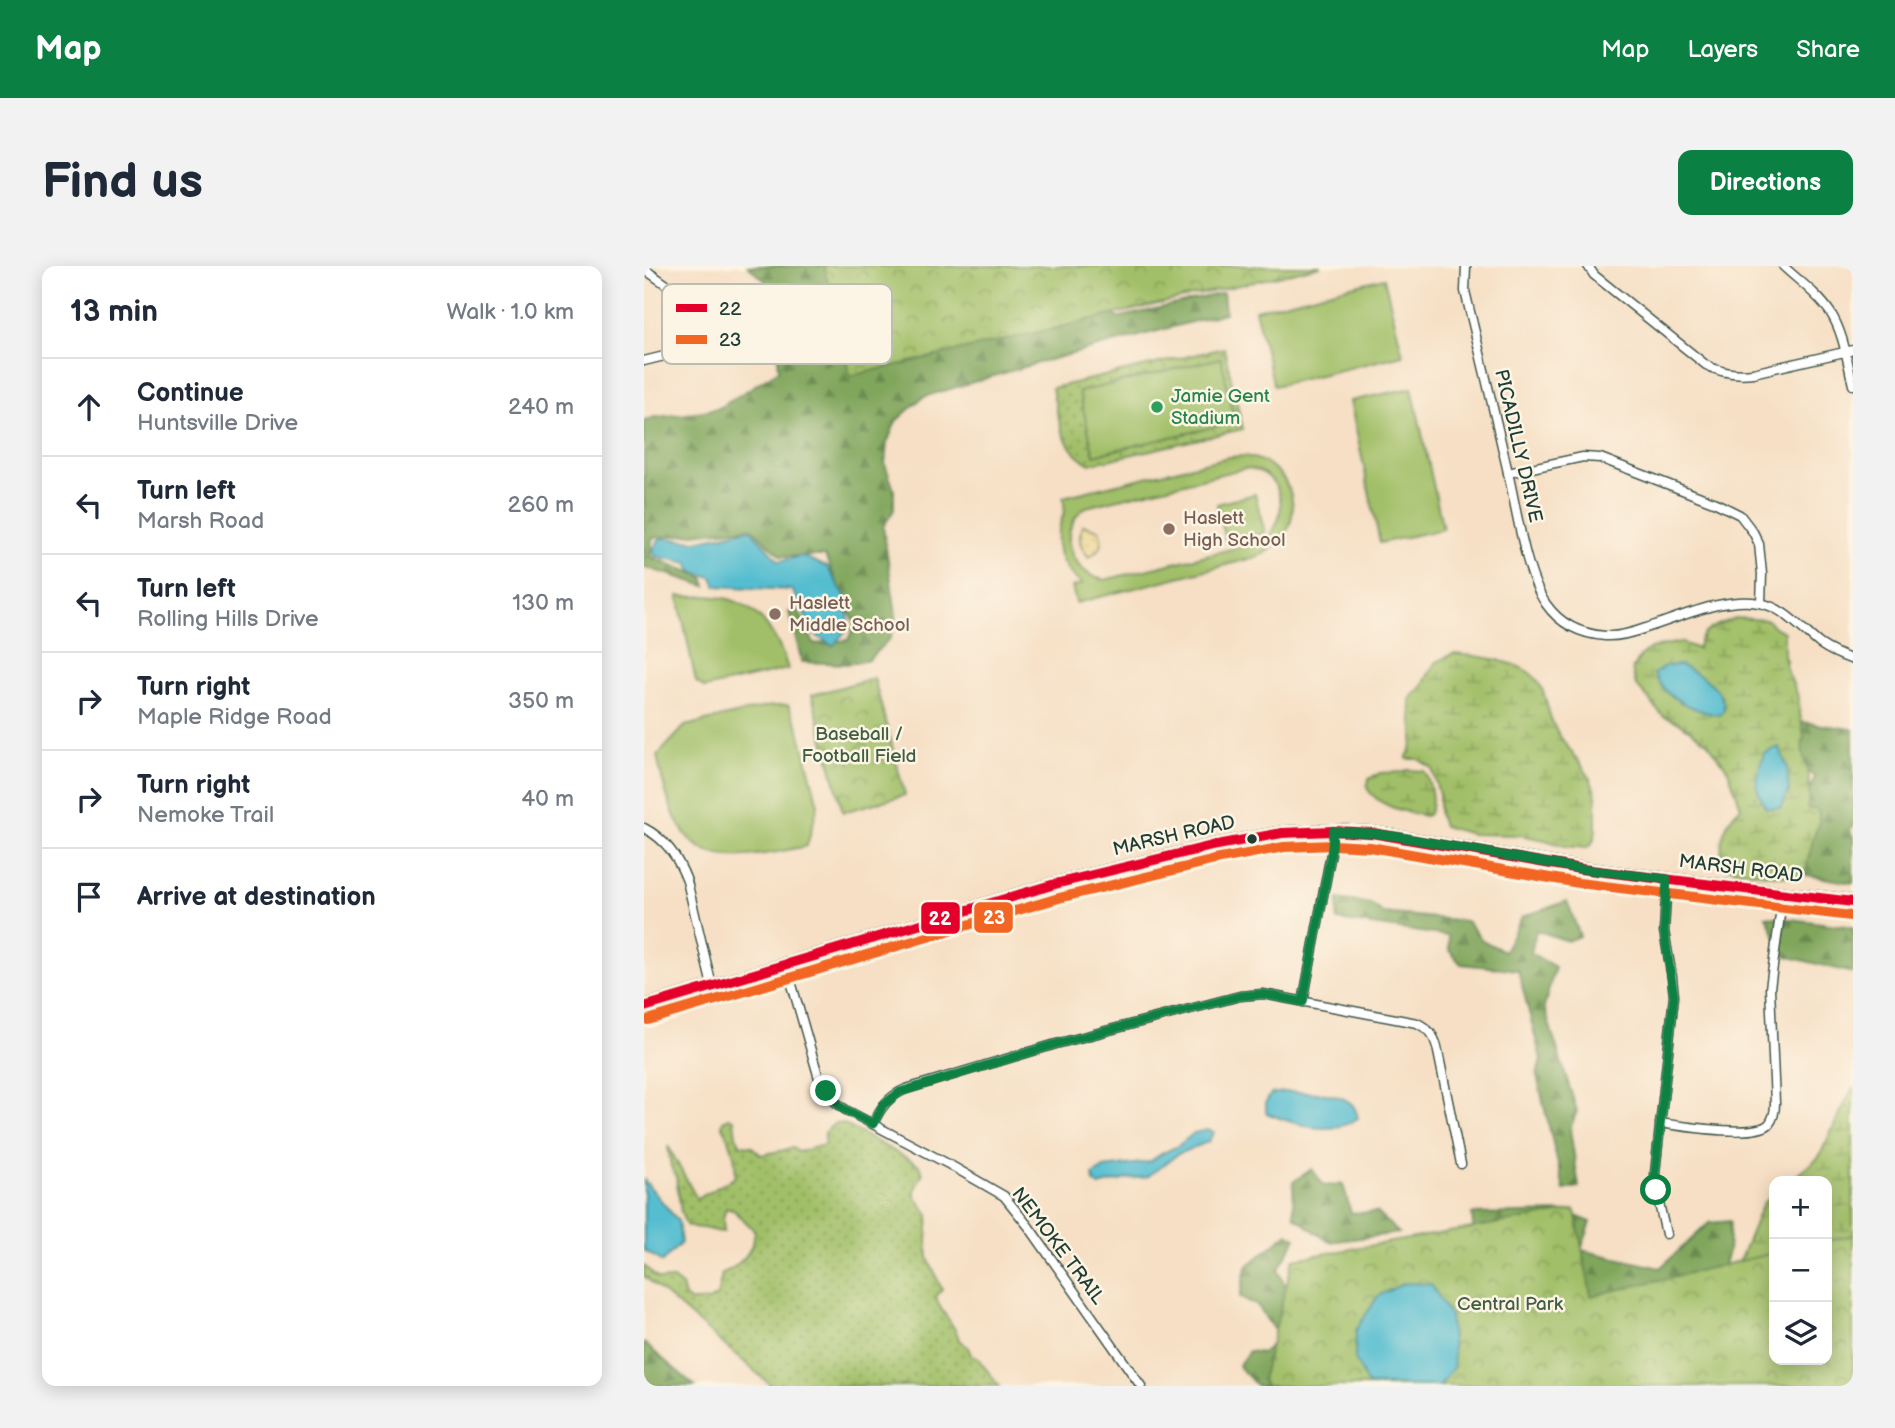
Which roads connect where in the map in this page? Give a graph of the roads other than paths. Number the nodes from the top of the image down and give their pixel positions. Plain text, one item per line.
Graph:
1 (1466, 266) edge
2 (1588, 266) edge
3 (1783, 266) edge
4 (644, 269) edge
5 (663, 284) edge
6 (1849, 351) edge
7 (662, 357) edge
8 (644, 361) edge
9 (1853, 385) edge
10 (1508, 473) junction
11 (1761, 603) junction
12 (1853, 660) edge
13 (644, 828) edge
14 (1333, 831) junction
15 (1667, 879) junction
16 (1783, 893) junction
17 (1853, 902) edge
18 (786, 964) junction
19 (712, 986) junction
20 (1303, 1002) junction
21 (644, 1007) edge
22 (1660, 1123) junction
23 (873, 1124) junction
24 (1461, 1164) dead end
25 (1666, 1234) dead end
26 (1140, 1386) edge

1 - 10 street, PICADILLY DRIVE
2 - 6 street
3 - 6 street
4 - 5 street
6 - 9 street
7 - 8 street
10 - 11 street
10 - 11 street, PICADILLY DRIVE
11 - 12 street
13 - 19 street
14 - 15 main road, MARSH ROAD
14 - 18 main road, MARSH ROAD
14 - 20 street
15 - 16 main road, MARSH ROAD
15 - 22 street
16 - 17 main road, MARSH ROAD
16 - 22 street
18 - 19 main road, MARSH ROAD
18 - 23 street, NEMOKE TRAIL
19 - 21 main road, MARSH ROAD
20 - 23 street
20 - 24 street
22 - 25 street
23 - 26 street, NEMOKE TRAIL

